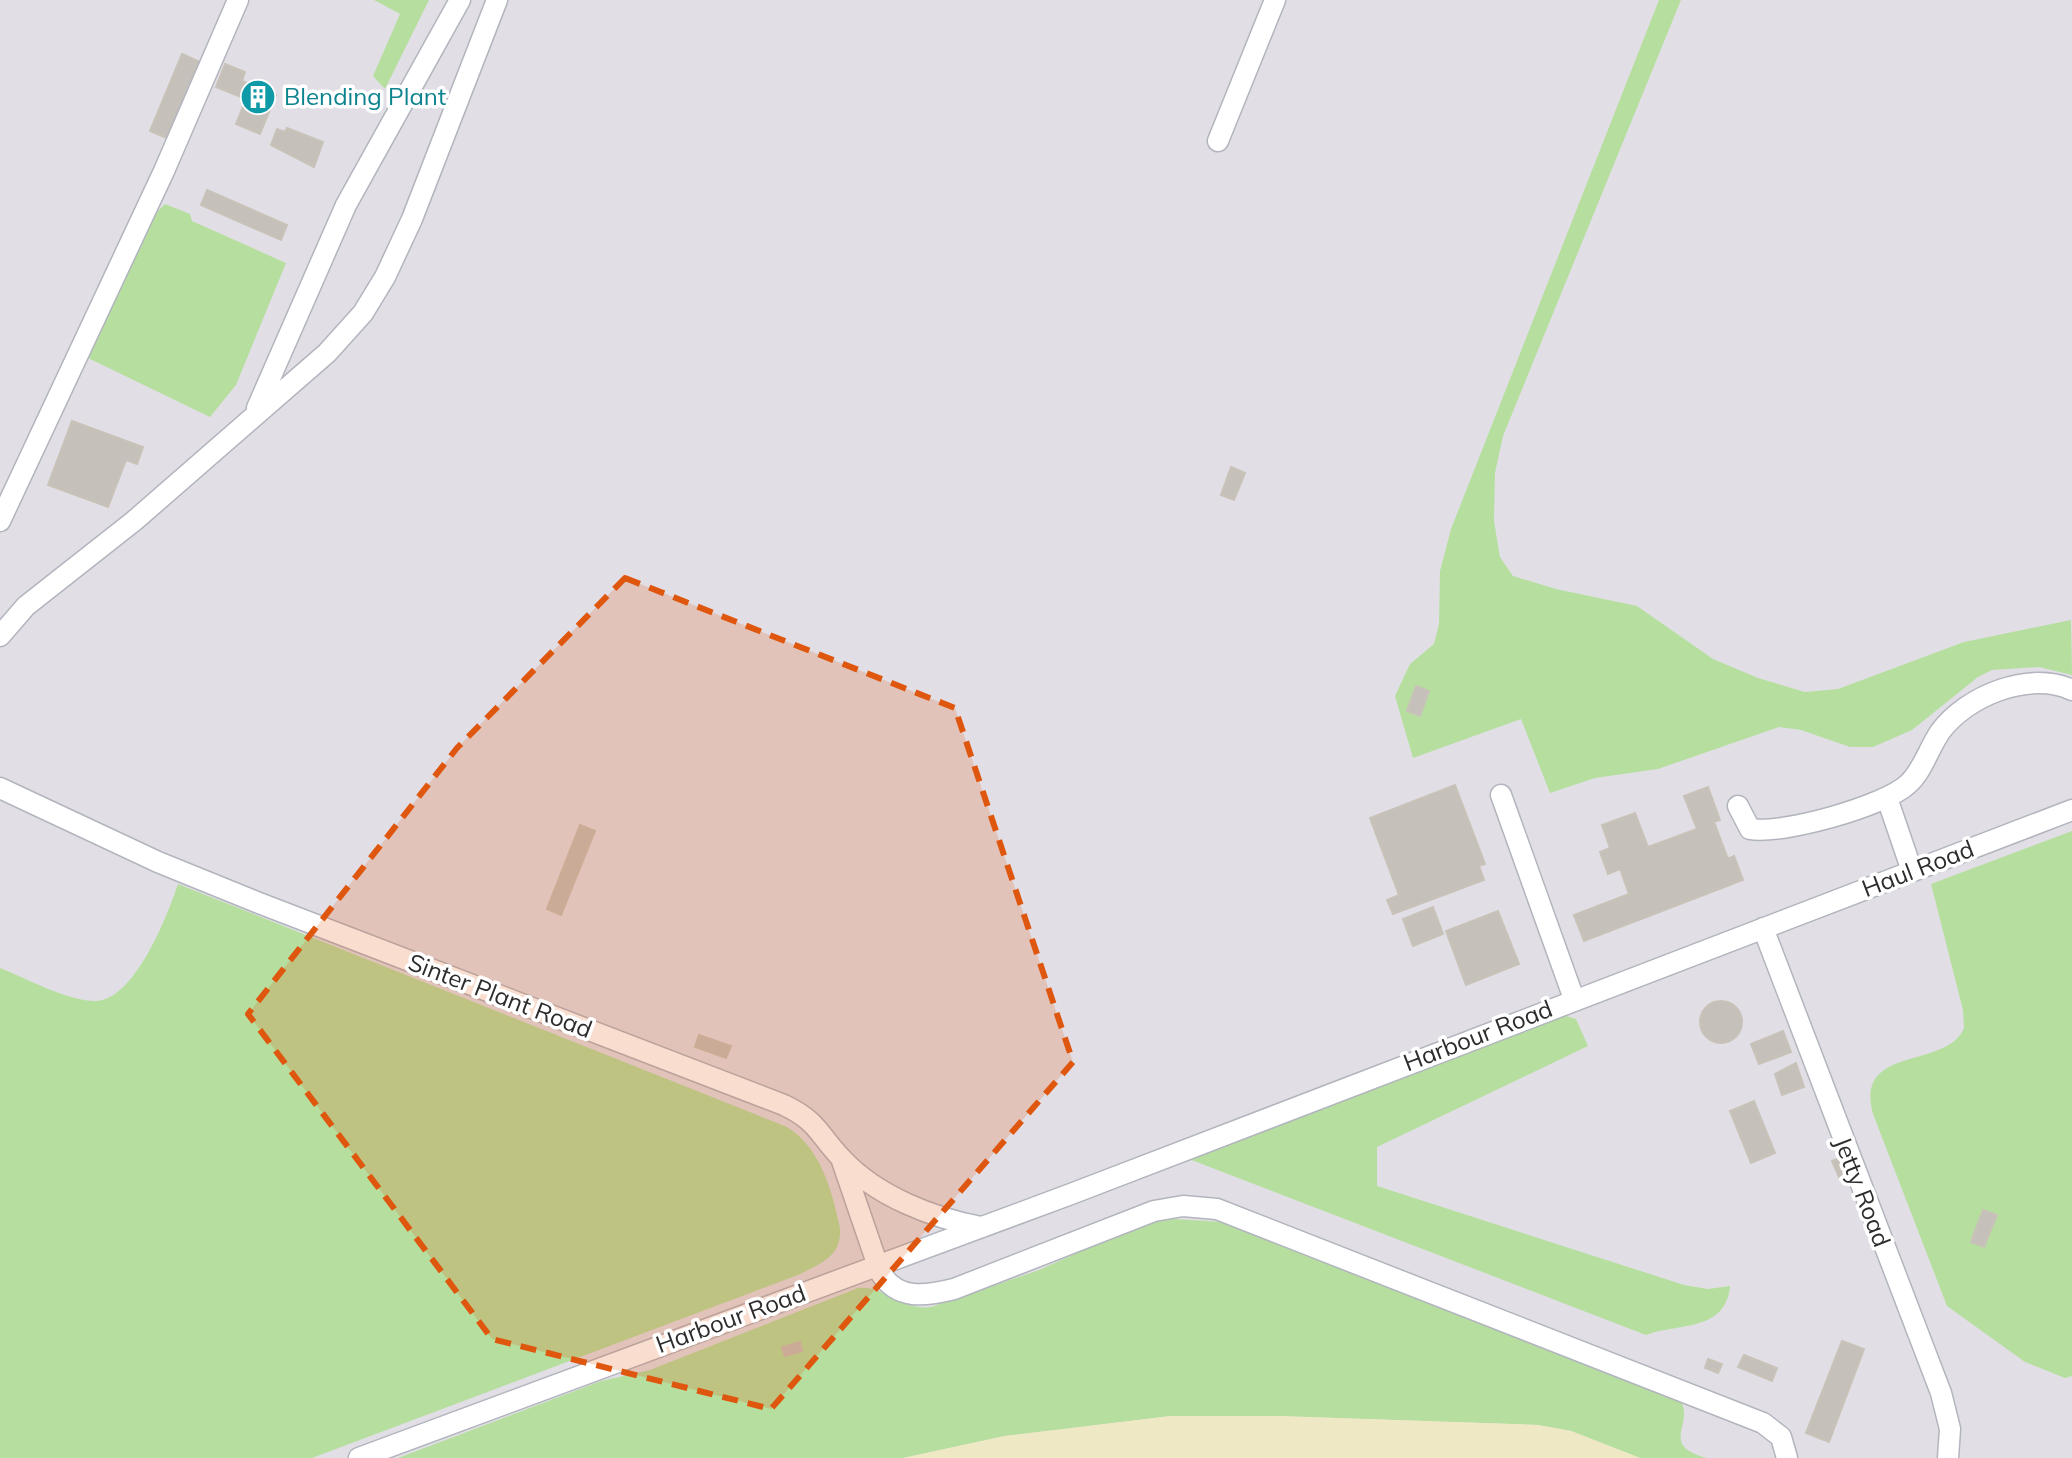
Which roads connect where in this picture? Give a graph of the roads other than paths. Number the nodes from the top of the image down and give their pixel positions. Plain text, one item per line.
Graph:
1 (238, 0) edge
2 (460, 0) edge
3 (497, 0) edge
4 (1275, 0) edge
5 (1218, 141) dead end
6 (253, 415) junction
7 (0, 521) edge
8 (0, 636) edge
9 (2072, 690) edge
10 (0, 788) edge
11 (1501, 795) dead end
12 (1887, 798) junction
13 (1738, 806) dead end
14 (2072, 810) edge
15 (1912, 871) junction
16 (1763, 928) junction
17 (1574, 999) junction
18 (841, 1158) junction
19 (981, 1227) junction
20 (877, 1265) junction
21 (359, 1458) edge
22 (1787, 1458) edge
23 (1948, 1458) edge

1 - 7 lane
2 - 6 lane
3 - 6 lane
4 - 5 lane
6 - 8 lane
9 - 12 lane
10 - 18 lane, Sinter Plant Road
11 - 17 lane
12 - 13 lane
12 - 15 lane
14 - 15 lane, Haul Road
15 - 16 lane, Haul Road
16 - 17 lane, Harbour Road
16 - 23 lane, Jetty Road
17 - 19 lane, Harbour Road
18 - 19 lane, Sinter Plant Road
18 - 20 lane
19 - 20 lane, Harbour Road
20 - 21 lane, Harbour Road
20 - 22 lane

